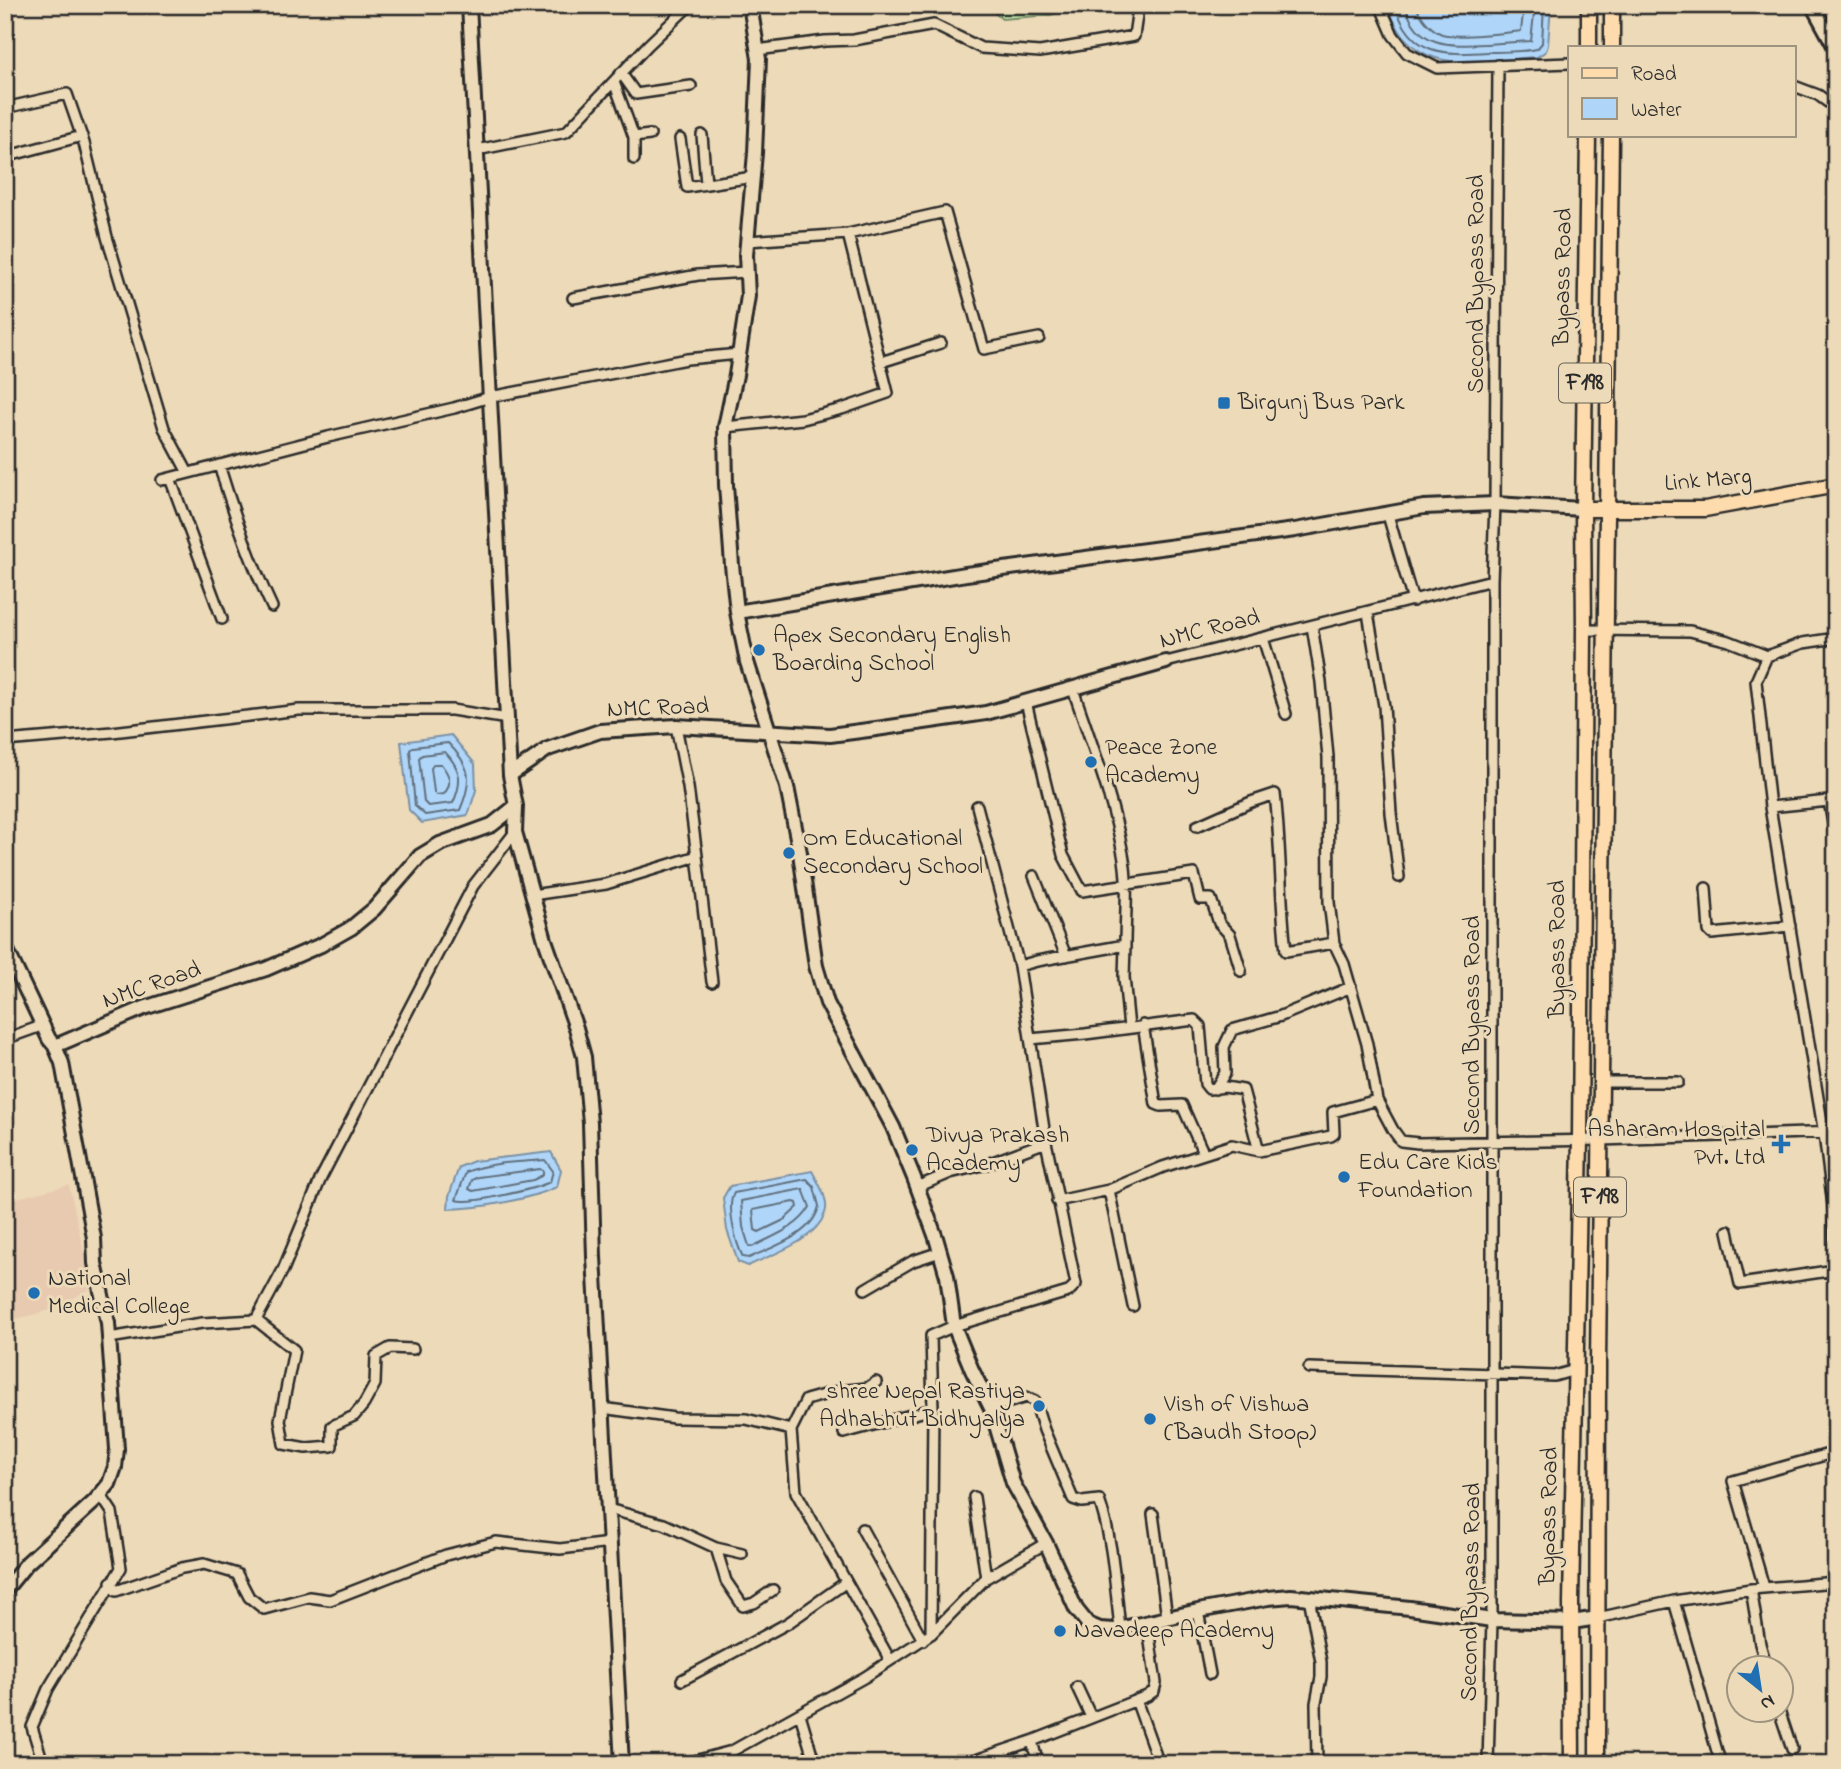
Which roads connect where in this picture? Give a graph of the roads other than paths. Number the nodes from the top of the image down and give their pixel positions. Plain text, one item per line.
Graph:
1 (470, 5) edge
2 (690, 5) edge
3 (750, 5) edge
4 (1140, 5) edge
5 (1380, 5) edge
6 (1589, 5) edge
7 (1612, 5) edge
8 (1812, 5) edge
9 (1589, 46) edge
10 (1612, 46) edge
11 (1836, 49) edge
12 (757, 50) junction
13 (1568, 63) edge
14 (1498, 65) junction
15 (621, 73) junction
16 (614, 82) junction
17 (691, 86) dead end
18 (1796, 87) edge
19 (5, 108) edge
20 (1836, 108) edge
21 (650, 135) dead end
22 (702, 135) dead end
23 (82, 136) junction
24 (634, 136) junction
25 (1588, 136) edge
26 (1611, 136) edge
27 (680, 139) dead end
28 (477, 149) junction
29 (5, 157) edge
30 (634, 159) dead end
31 (753, 177) junction
32 (706, 184) junction
33 (848, 234) junction
34 (747, 241) junction
35 (747, 272) junction
36 (573, 298) dead end
37 (1039, 338) dead end
38 (941, 343) dead end
39 (739, 354) junction
40 (881, 362) junction
41 (490, 397) junction
42 (725, 427) junction
43 (219, 465) junction
44 (188, 473) junction
45 (1836, 485) edge
46 (1495, 504) junction
47 (1606, 508) junction
48 (1583, 509) junction
49 (1388, 514) junction
50 (1492, 580) junction
51 (1413, 601) junction
52 (272, 607) dead end
53 (737, 612) junction
54 (1368, 613) junction
55 (222, 619) dead end
56 (1312, 626) junction
57 (1605, 630) junction
58 (1584, 631) junction
59 (1263, 638) junction
60 (1836, 638) edge
61 (1767, 656) junction
62 (1166, 662) joint
63 (1073, 689) junction
64 (1026, 702) junction
65 (1286, 714) dead end
66 (508, 719) junction
67 (676, 726) junction
68 (768, 730) junction
69 (5, 741) edge
70 (510, 775) junction
71 (1832, 801) edge
72 (516, 806) junction
73 (977, 806) dead end
74 (1770, 807) junction
75 (1196, 826) dead end
76 (515, 832) junction
77 (1836, 840) edge
78 (697, 856) junction
79 (1034, 876) dead end
80 (1399, 877) dead end
81 (1126, 883) junction
82 (1706, 888) dead end
83 (532, 895) junction
84 (1790, 926) junction
85 (1334, 943) junction
86 (5, 946) edge
87 (1125, 946) junction
88 (1066, 956) junction
89 (1019, 966) junction
90 (1241, 971) dead end
91 (712, 982) dead end
92 (1351, 987) junction
93 (44, 1025) junction
94 (1143, 1025) junction
95 (1129, 1028) junction
96 (5, 1039) edge
97 (1030, 1039) junction
98 (55, 1046) junction
99 (1601, 1082) junction
100 (1678, 1082) dead end
101 (1215, 1089) junction
102 (1377, 1100) junction
103 (1836, 1132) edge
104 (1824, 1134) junction
105 (1580, 1139) junction
106 (1601, 1140) junction
107 (1493, 1141) junction
108 (1046, 1142) junction
109 (1259, 1151) junction
110 (1203, 1152) junction
111 (917, 1187) junction
112 (1109, 1191) junction
113 (1057, 1201) junction
114 (1835, 1212) edge
115 (1728, 1231) dead end
116 (940, 1252) junction
117 (1835, 1270) edge
118 (1836, 1284) edge
119 (865, 1289) dead end
120 (1133, 1306) dead end
121 (256, 1320) junction
122 (954, 1326) junction
123 (109, 1338) junction
124 (413, 1349) dead end
125 (1309, 1368) dead end
126 (1576, 1370) junction
127 (1493, 1374) junction
128 (876, 1382) dead end
129 (602, 1408) junction
130 (992, 1408) junction
131 (933, 1409) junction
132 (791, 1430) junction
133 (844, 1433) dead end
134 (1836, 1452) edge
135 (100, 1494) junction
136 (974, 1497) dead end
137 (608, 1509) junction
138 (1153, 1514) dead end
139 (862, 1529) dead end
140 (610, 1543) junction
141 (1046, 1543) junction
142 (716, 1548) junction
143 (742, 1554) dead end
144 (986, 1578) junction
145 (111, 1582) junction
146 (1836, 1582) edge
147 (845, 1583) junction
148 (1764, 1587) junction
149 (1751, 1589) junction
150 (5, 1590) edge
151 (774, 1590) dead end
152 (1309, 1597) junction
153 (1674, 1601) junction
154 (1198, 1611) junction
155 (1167, 1617) junction
156 (1598, 1618) junction
157 (1492, 1620) junction
158 (1147, 1621) junction
159 (1572, 1622) junction
160 (1120, 1628) junction
161 (927, 1637) junction
162 (1764, 1654) edge
163 (890, 1660) junction
164 (1209, 1674) dead end
165 (682, 1680) dead end
166 (1077, 1687) dead end
167 (1136, 1700) junction
168 (800, 1714) junction
169 (1091, 1717) junction
170 (1784, 1724) edge
171 (1032, 1741) junction
172 (1792, 1749) dead end
173 (40, 1753) dead end
174 (1719, 1758) dead end
175 (688, 1763) edge
176 (622, 1764) edge
177 (815, 1764) edge
178 (964, 1764) edge
179 (1038, 1764) edge
180 (1159, 1764) edge
181 (1317, 1764) edge
182 (1488, 1764) edge
183 (1572, 1764) edge
184 (1597, 1764) edge

1 - 28 street
2 - 15 street
3 - 12 street
4 - 12 street
5 - 14 street
6 - 9 main road
7 - 10 main road
8 - 11 street
12 - 31 street
13 - 14 street
14 - 46 street, Second Bypass Road
15 - 16 street
15 - 17 street
16 - 24 street
16 - 28 street
18 - 20 street
19 - 23 street
21 - 24 street
22 - 32 street
23 - 29 street
23 - 44 street
24 - 30 street
25 - 48 main road, Bypass Road / F198
26 - 47 main road, Bypass Road / F198
27 - 32 street
28 - 41 street
31 - 32 street
31 - 34 street
33 - 34 street
33 - 37 street
33 - 40 street
34 - 35 street
35 - 36 street
35 - 39 street
38 - 40 street
39 - 41 street
39 - 42 street
40 - 42 street
41 - 43 street
41 - 66 street
42 - 53 street
43 - 44 street
43 - 52 street
44 - 55 street
45 - 47 main road, Link Marg
46 - 48 street
46 - 49 street
46 - 50 street, Second Bypass Road
47 - 48 main road, Link Marg
47 - 57 main road, Bypass Road / F198
48 - 58 main road, Bypass Road / F198
49 - 51 street
49 - 53 street
50 - 51 street, NMC Road
50 - 107 street, Second Bypass Road
51 - 54 street, NMC Road
53 - 68 street
54 - 56 street, NMC Road
54 - 80 street
56 - 59 street, NMC Road
56 - 85 street
57 - 58 street
57 - 61 street
57 - 99 main road, Bypass Road / F198
58 - 105 main road, Bypass Road / F198
59 - 62 street, NMC Road
59 - 65 street
60 - 61 street
61 - 74 street
62 - 63 street, NMC Road
63 - 64 street, NMC Road
63 - 81 street
64 - 68 street, NMC Road
64 - 81 street
66 - 69 street
66 - 70 street
67 - 68 street, NMC Road
67 - 70 street, NMC Road
67 - 78 street
68 - 111 street
70 - 72 street
71 - 74 street
71 - 77 street
72 - 76 street
72 - 98 street, NMC Road
73 - 89 street
74 - 84 street
75 - 85 street
76 - 83 street
76 - 121 street
78 - 83 street
78 - 91 street
79 - 88 street
81 - 87 street
81 - 90 street
82 - 84 street
83 - 129 street
84 - 104 street
85 - 92 street
86 - 93 street
87 - 88 street
87 - 95 street
88 - 89 street
89 - 97 street
92 - 101 street
92 - 102 street
93 - 96 street
93 - 98 street
94 - 95 street
94 - 101 street
94 - 110 street
95 - 97 street
97 - 108 street
98 - 123 street
99 - 100 street
99 - 106 main road, Bypass Road / F198
101 - 109 street
102 - 107 street
102 - 109 street
103 - 104 street
104 - 106 street
104 - 114 street
105 - 106 street
105 - 107 street
105 - 126 main road, Bypass Road / F198
106 - 156 main road, Bypass Road / F198
107 - 127 street, Second Bypass Road
108 - 111 street
108 - 113 street
109 - 110 street
110 - 112 street
111 - 116 street
112 - 113 street
112 - 120 street
113 - 122 street
114 - 117 street
115 - 117 street
116 - 119 street
116 - 122 street
117 - 118 street
121 - 123 street
121 - 124 street
122 - 130 street
122 - 131 street
123 - 135 street
125 - 127 street
126 - 127 street
126 - 159 main road, Bypass Road / F198
127 - 157 street, Second Bypass Road
128 - 132 street
129 - 132 street
129 - 137 street
130 - 141 street
130 - 160 street
131 - 133 street
131 - 161 street
132 - 147 street
134 - 148 street
135 - 145 street
135 - 150 street
136 - 144 street
137 - 140 street
137 - 142 street
138 - 155 street
139 - 161 street
140 - 145 street
140 - 176 street
141 - 144 street
141 - 160 street
142 - 143 street
142 - 151 street
144 - 161 street
145 - 173 street
146 - 148 street
147 - 163 street
147 - 165 street
148 - 149 street
149 - 153 street
149 - 162 street
152 - 154 street
152 - 157 street
152 - 181 street
153 - 156 street
153 - 174 street
154 - 155 street
154 - 164 street
155 - 158 street
156 - 159 street
156 - 184 main road, Bypass Road / F198
157 - 159 street
157 - 182 street, Second Bypass Road
158 - 160 street
158 - 167 street
159 - 183 main road, Bypass Road / F198
161 - 163 street
163 - 168 street
166 - 169 street
167 - 169 street
167 - 180 street
168 - 175 street
168 - 177 street
169 - 171 street
170 - 172 street
171 - 178 street
171 - 179 street

